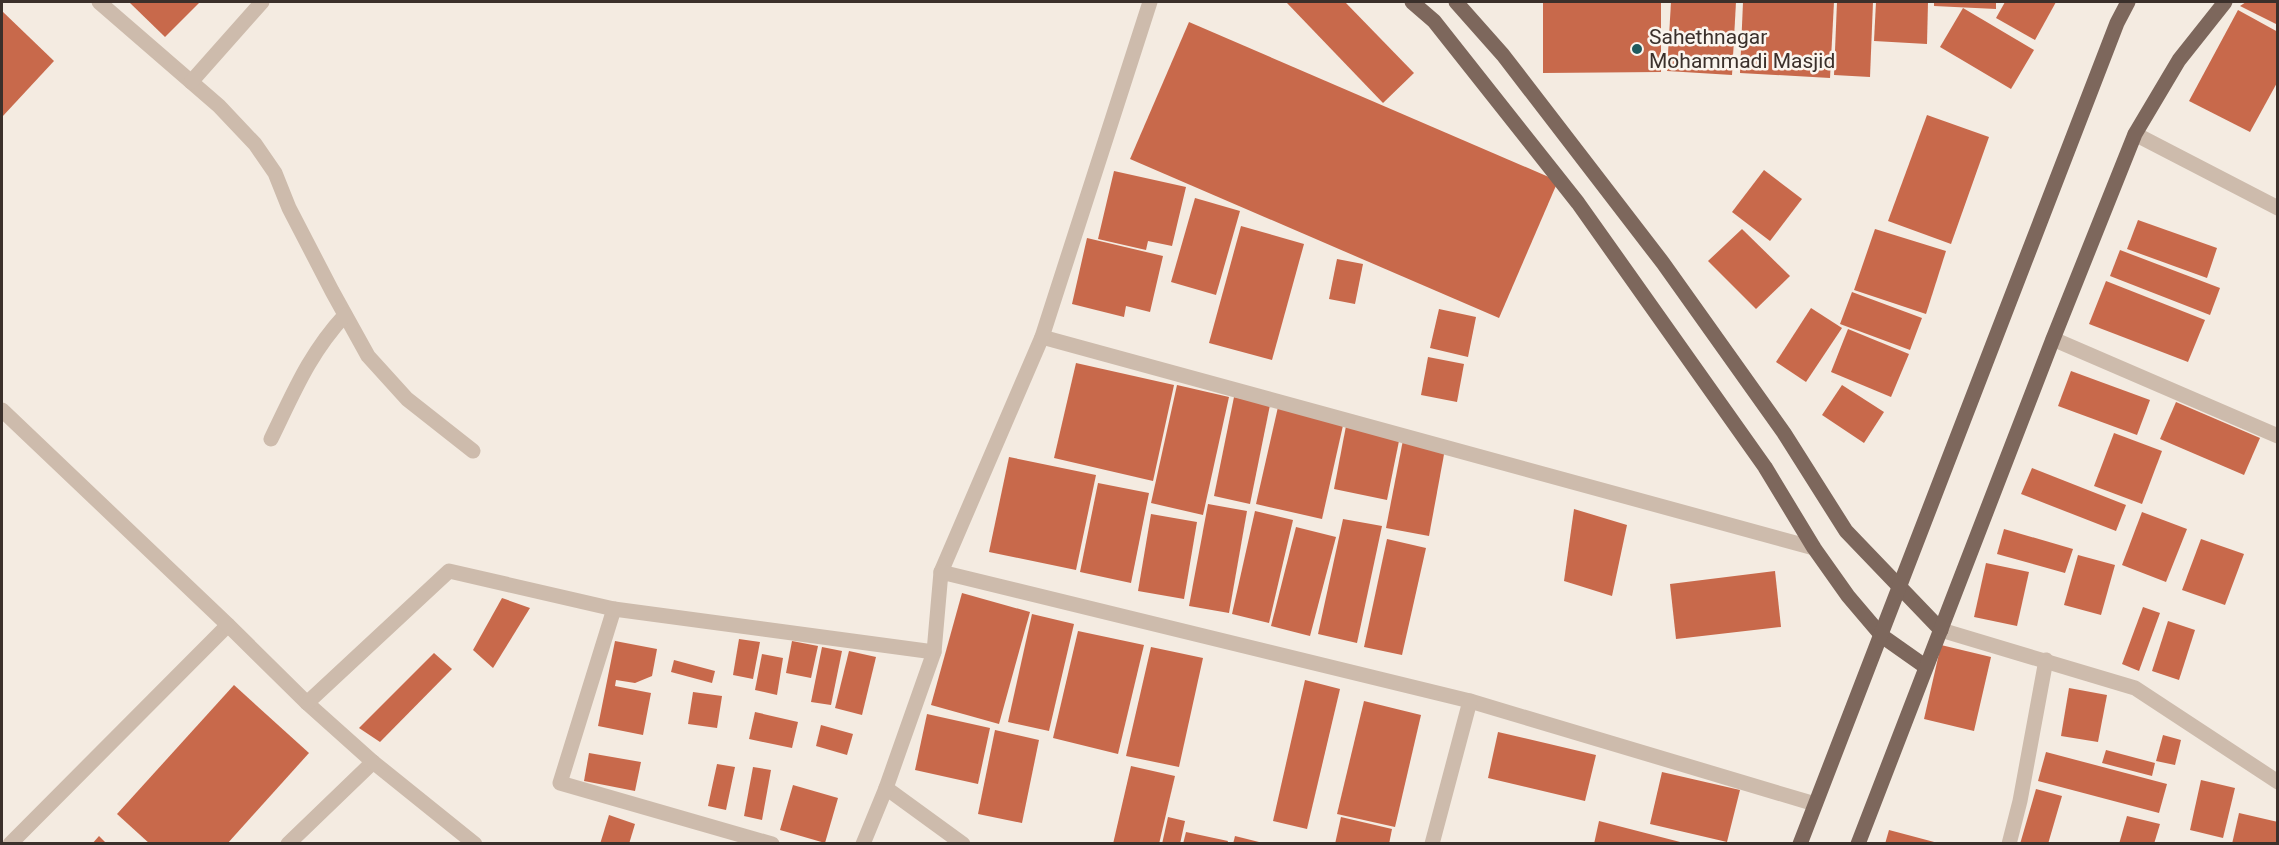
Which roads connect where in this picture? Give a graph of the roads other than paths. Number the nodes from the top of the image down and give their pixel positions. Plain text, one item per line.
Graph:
1 (99, 2) edge
2 (262, 2) edge
3 (1150, 2) edge
4 (1412, 2) edge
5 (1456, 2) edge
6 (2128, 2) edge
7 (2225, 2) edge
8 (191, 82) junction
9 (2135, 134) junction
10 (2277, 208) edge
11 (345, 315) junction
12 (1042, 337) junction
13 (2053, 339) junction
14 (2, 410) edge
15 (2277, 436) edge
16 (271, 440) dead end
17 (473, 451) dead end
18 (1814, 548) junction
19 (941, 572) junction
20 (1898, 588) junction
21 (614, 609) junction
22 (228, 625) junction
23 (1941, 630) junction
24 (1882, 636) junction
25 (934, 652) junction
26 (2046, 660) junction
27 (1926, 666) junction
28 (1470, 701) junction
29 (306, 704) junction
30 (373, 762) junction
31 (2277, 782) edge
32 (886, 788) junction
33 (1815, 804) junction
34 (10, 843) edge
35 (288, 843) edge
36 (476, 843) edge
37 (772, 843) edge
38 (863, 843) edge
39 (963, 843) edge
40 (1432, 843) edge
41 (1800, 843) edge
42 (1858, 843) edge
43 (2008, 843) edge

1 - 8 street
2 - 8 street
3 - 12 street
4 - 18 main road
5 - 20 main road
6 - 20 main road
7 - 9 main road
8 - 11 street
9 - 10 street
9 - 13 main road
11 - 16 street
11 - 17 street
12 - 18 street
12 - 19 street
13 - 15 street
13 - 23 main road
14 - 22 street
18 - 24 main road
19 - 25 street
19 - 28 street
20 - 23 main road
20 - 24 main road
21 - 25 street
21 - 29 street
21 - 37 street
22 - 29 street
22 - 34 street
23 - 26 street
23 - 27 main road
24 - 27 main road
24 - 33 main road
25 - 32 street
26 - 31 street
26 - 43 street
27 - 42 main road
28 - 33 street
28 - 40 street
29 - 30 street
30 - 35 street
30 - 36 street
32 - 38 street
32 - 39 street
33 - 41 main road

